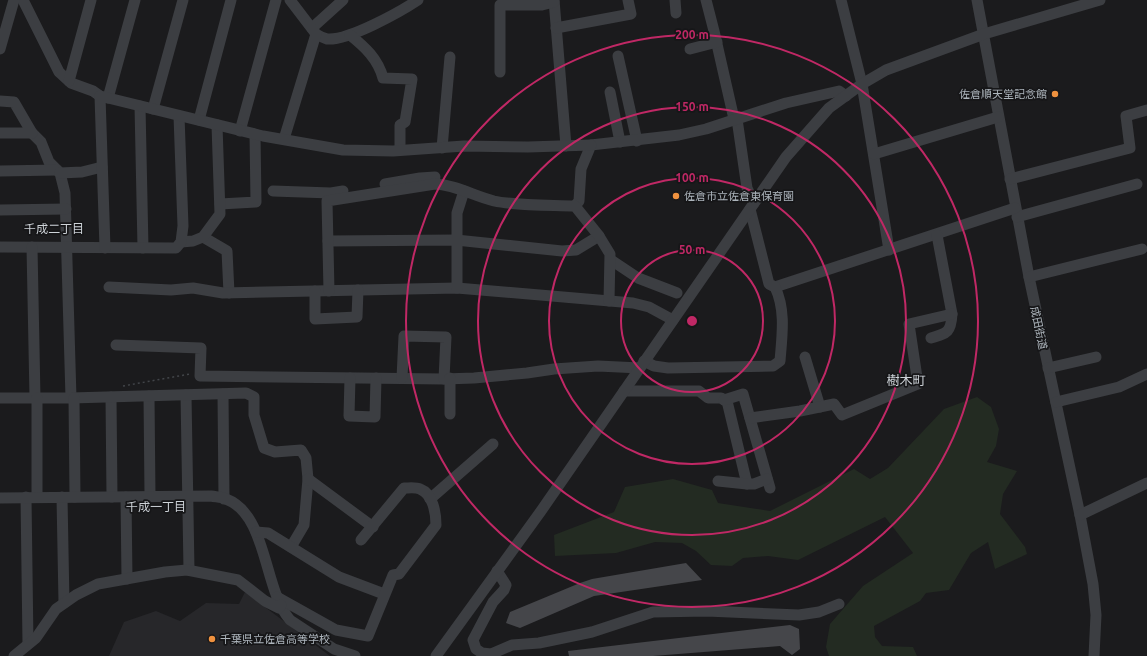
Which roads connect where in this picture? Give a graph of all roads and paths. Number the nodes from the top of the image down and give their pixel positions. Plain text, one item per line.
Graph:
1 (14, 0) edge
2 (23, 0) edge
3 (92, 0) edge
4 (135, 0) edge
5 (183, 0) edge
6 (231, 0) edge
7 (276, 0) edge
8 (290, 0) edge
9 (343, 0) edge
10 (418, 0) edge
11 (628, 0) edge
12 (675, 0) edge
13 (707, 0) edge
14 (841, 0) edge
15 (977, 0) edge
16 (1100, 0) edge
17 (554, 1) edge
18 (676, 13) dead end
19 (556, 28) junction
20 (3, 29) edge
21 (314, 31) junction
22 (984, 34) junction
23 (350, 35) junction
24 (717, 42) junction
25 (0, 49) edge
26 (690, 49) dead end
27 (618, 56) dead end
28 (450, 57) dead end
29 (500, 72) dead end
30 (69, 81) junction
31 (862, 84) junction
32 (610, 92) dead end
33 (846, 96) junction
34 (104, 97) junction
35 (0, 101) edge
36 (140, 106) junction
37 (153, 109) junction
38 (1147, 110) edge
39 (179, 116) junction
40 (998, 117) junction
41 (736, 119) junction
42 (199, 120) junction
43 (217, 125) junction
44 (240, 131) junction
45 (0, 133) edge
46 (32, 133) junction
47 (255, 134) junction
48 (284, 140) junction
49 (637, 141) junction
50 (620, 142) junction
51 (591, 145) junction
52 (566, 146) junction
53 (442, 148) junction
54 (400, 150) junction
55 (874, 154) junction
56 (102, 167) junction
57 (0, 171) edge
58 (58, 171) junction
59 (1010, 179) junction
60 (437, 184) junction
61 (1137, 184) dead end
62 (273, 191) dead end
63 (464, 191) junction
64 (220, 204) junction
65 (575, 206) junction
66 (752, 206) junction
67 (66, 209) junction
68 (0, 210) edge
69 (1016, 212) junction
70 (937, 235) junction
71 (599, 236) junction
72 (203, 237) junction
73 (456, 240) junction
74 (328, 241) junction
75 (181, 242) junction
76 (0, 247) edge
77 (32, 247) junction
78 (67, 247) junction
79 (105, 248) junction
80 (143, 248) junction
81 (1142, 249) dead end
82 (888, 250) junction
83 (611, 260) junction
84 (1029, 277) junction
85 (109, 287) dead end
86 (775, 287) junction
87 (457, 288) junction
88 (358, 290) junction
89 (315, 291) junction
90 (330, 291) junction
91 (228, 293) junction
92 (677, 293) dead end
93 (609, 301) junction
94 (952, 314) junction
95 (673, 320) junction
96 (931, 338) dead end
97 (116, 345) dead end
98 (805, 357) dead end
99 (1096, 357) dead end
100 (642, 364) junction
101 (1048, 368) junction
102 (200, 374) junction
103 (1147, 374) edge
104 (350, 378) junction
105 (376, 378) junction
106 (402, 378) junction
107 (447, 378) junction
108 (123, 386) dead end
109 (624, 391) junction
110 (223, 394) junction
111 (186, 395) junction
112 (150, 396) junction
113 (111, 397) junction
114 (0, 398) edge
115 (36, 398) junction
116 (72, 398) junction
117 (724, 400) junction
118 (1056, 402) junction
119 (820, 407) junction
120 (450, 414) dead end
121 (750, 418) junction
122 (493, 444) dead end
123 (308, 479) junction
124 (718, 481) dead end
125 (1147, 483) edge
126 (747, 484) junction
127 (0, 491) edge
128 (150, 496) junction
129 (188, 496) junction
130 (32, 497) junction
131 (62, 497) junction
132 (75, 497) junction
133 (112, 497) junction
134 (126, 497) junction
135 (0, 498) edge
136 (224, 499) junction
137 (430, 499) junction
138 (1080, 515) junction
139 (372, 527) junction
140 (256, 532) junction
141 (362, 540) dead end
142 (291, 547) junction
143 (189, 570) junction
144 (497, 571) junction
145 (127, 579) junction
146 (384, 594) junction
147 (279, 601) junction
148 (64, 603) junction
149 (839, 604) dead end
150 (21, 652) edge
151 (491, 655) edge
152 (355, 656) edge
153 (436, 656) edge
154 (1094, 656) edge

1 - 20 street
2 - 30 street
3 - 30 street
4 - 34 street
5 - 37 street
6 - 42 street
7 - 44 street
8 - 21 street
9 - 21 street
10 - 23 street
11 - 19 street
12 - 18 street
13 - 24 street
14 - 31 street
15 - 22 street, 成田街道
16 - 22 street
17 - 19 street
17 - 29 street
19 - 52 street
20 - 25 street
21 - 23 street
21 - 48 street
22 - 31 street
22 - 40 street, 成田街道
23 - 54 street
24 - 26 street
24 - 41 street
27 - 49 street
28 - 53 street
30 - 34 street
31 - 33 street
31 - 55 street
32 - 50 street
33 - 41 street
33 - 66 street
34 - 36 street
34 - 56 street
35 - 46 street
36 - 37 street
36 - 80 street
37 - 39 street
38 - 59 street
39 - 42 street
39 - 75 street
40 - 55 street
40 - 59 street, 成田街道
41 - 49 street
41 - 66 street
42 - 43 street
43 - 44 street
43 - 64 street
44 - 47 street
45 - 46 street
46 - 58 street
47 - 48 street
47 - 64 street
48 - 54 street
49 - 50 street
50 - 51 street
51 - 52 street
51 - 65 street
52 - 53 street
53 - 54 street
55 - 82 street
56 - 58 street
56 - 79 street
57 - 58 street
58 - 67 street
59 - 69 street, 成田街道
60 - 62 street
60 - 63 street
60 - 74 street
61 - 69 street
63 - 65 street
63 - 73 street
64 - 72 street
65 - 71 street
66 - 86 street
66 - 95 street
67 - 68 street
67 - 78 street
69 - 70 street
69 - 84 street, 成田街道
70 - 82 street
70 - 94 street
71 - 73 street
71 - 83 street
72 - 75 street
72 - 91 street
73 - 74 street
73 - 87 street
74 - 90 street
75 - 80 street
76 - 77 street
77 - 78 street
77 - 115 street
78 - 79 street
78 - 116 street
79 - 80 street
81 - 84 street
82 - 86 street
83 - 92 street
83 - 93 street
84 - 101 street, 成田街道
85 - 91 street
86 - 100 street
87 - 88 street
87 - 93 street
88 - 89 street
88 - 90 street
89 - 90 street
89 - 91 street
93 - 95 street
94 - 96 street
94 - 119 street
95 - 100 street
97 - 102 street
98 - 119 street
99 - 101 street
100 - 107 street
100 - 109 street
101 - 118 street, 成田街道
102 - 104 street
102 - 108 path
103 - 118 street
104 - 105 street
104 - 105 street
105 - 106 street
106 - 107 street
106 - 107 street
107 - 120 street
109 - 117 street
109 - 144 street
110 - 111 street
110 - 123 street
110 - 136 street
111 - 112 street
111 - 129 street
112 - 113 street
112 - 128 street
113 - 116 street
113 - 133 street
114 - 115 street
115 - 116 street
115 - 130 street
116 - 132 street
117 - 121 street
117 - 126 street
118 - 138 street, 成田街道
119 - 121 street
121 - 126 street
122 - 137 street
123 - 139 street
123 - 142 street
124 - 126 street
125 - 138 street
127 - 135 street
128 - 129 street
128 - 134 street
129 - 136 street
129 - 143 street
130 - 131 street
130 - 135 street
130 - 150 street
131 - 132 street
131 - 148 street
132 - 133 street
133 - 134 street
134 - 145 street
136 - 140 street
137 - 139 street
137 - 146 street
138 - 154 street, 成田街道
139 - 141 street
140 - 142 street
140 - 147 street
142 - 146 street
143 - 145 street
143 - 147 street
144 - 151 street
144 - 153 street
145 - 148 street
146 - 147 street
147 - 152 street
148 - 150 street
149 - 151 street

